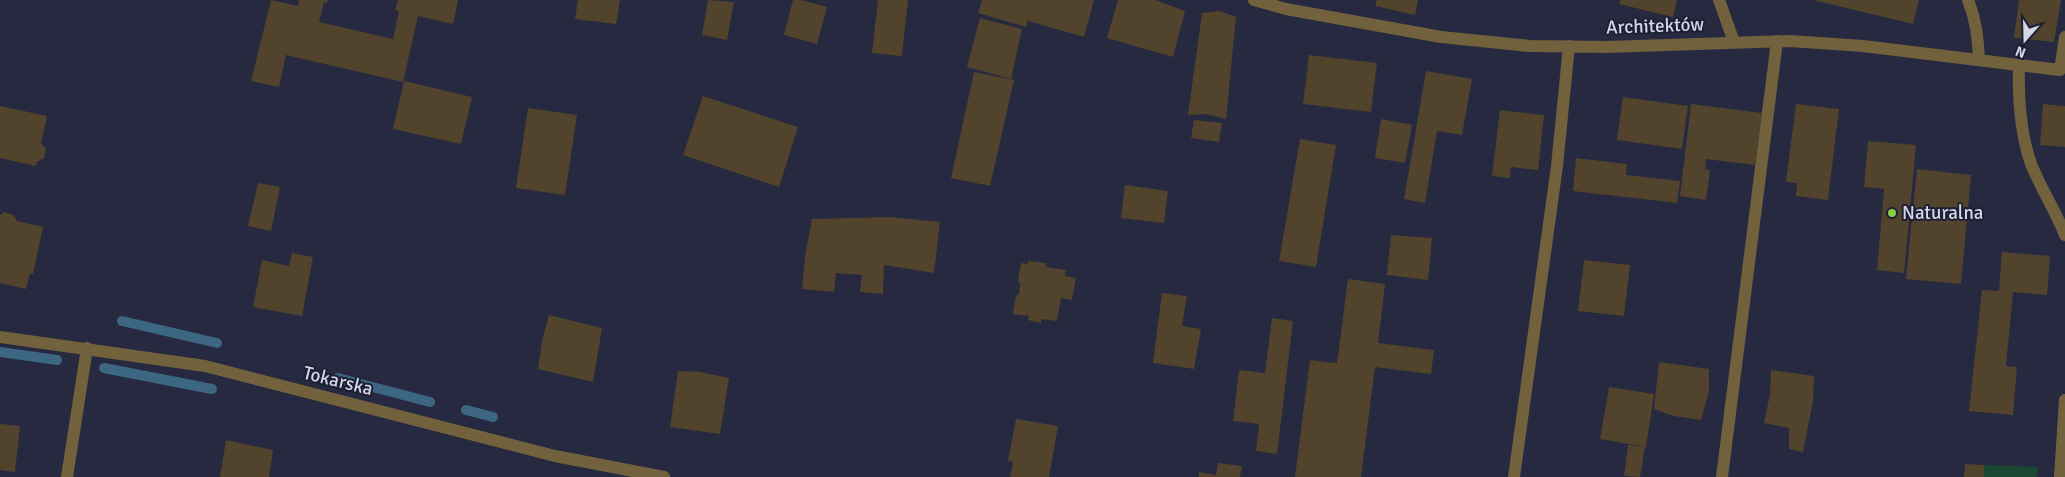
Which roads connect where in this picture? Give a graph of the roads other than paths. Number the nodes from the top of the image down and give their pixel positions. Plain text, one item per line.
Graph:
1 (1254, 0) edge
2 (1719, 0) edge
3 (1968, 0) edge
4 (2065, 36) edge
5 (1777, 41) junction
6 (1734, 42) junction
7 (1569, 46) junction
8 (1979, 60) junction
9 (2019, 65) junction
10 (2065, 235) edge
11 (0, 337) edge
12 (87, 348) junction
13 (2065, 400) edge
14 (67, 477) edge
15 (664, 477) edge
16 (1514, 477) edge
17 (1722, 477) edge
18 (2060, 477) edge

1 - 7 street, Architektów
2 - 6 street
3 - 8 street
4 - 9 street, Architektów
5 - 6 street, Architektów
5 - 8 street, Architektów
5 - 17 street
6 - 7 street, Architektów
7 - 16 street
8 - 9 street, Architektów
9 - 10 street
11 - 12 street, Tokarska
12 - 14 street
12 - 15 street, Tokarska
13 - 18 street

